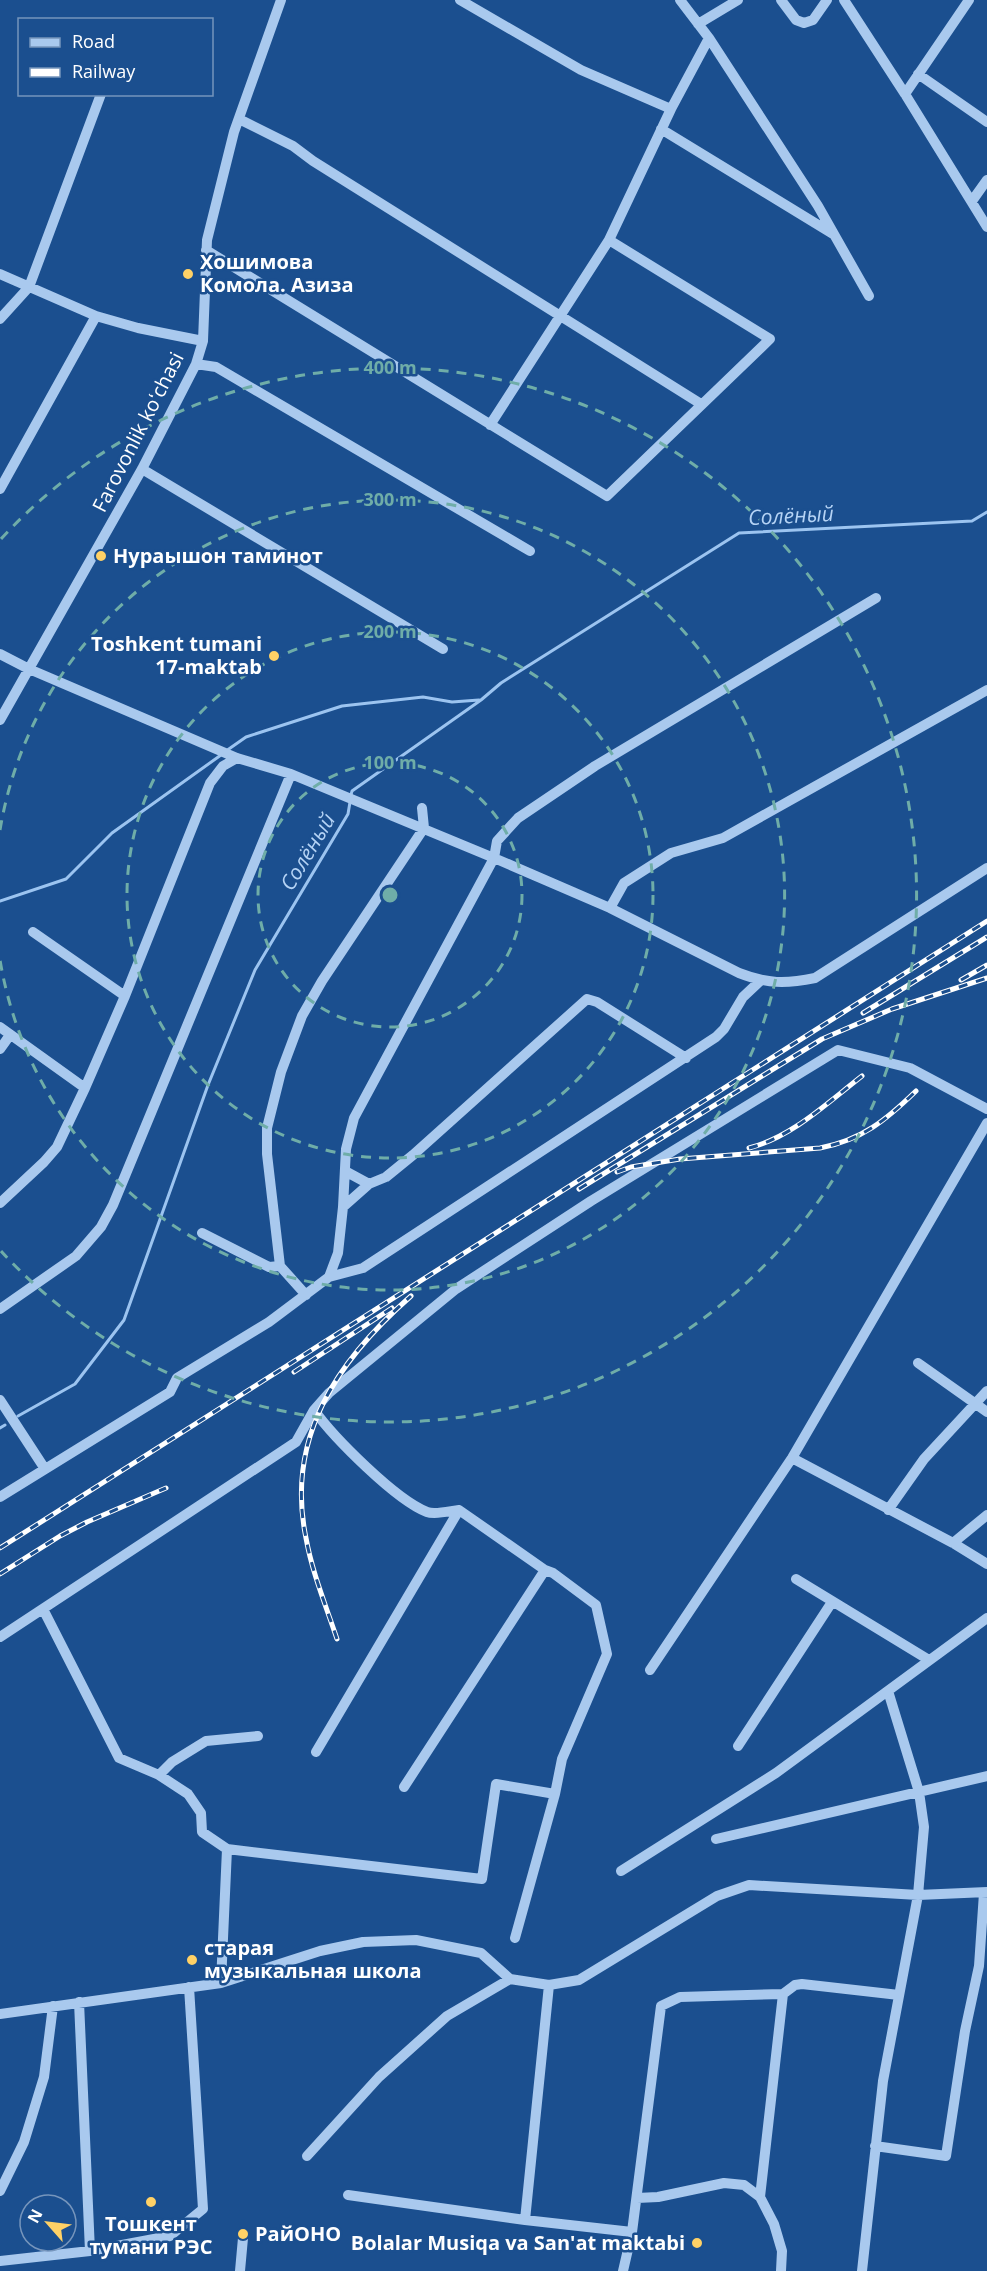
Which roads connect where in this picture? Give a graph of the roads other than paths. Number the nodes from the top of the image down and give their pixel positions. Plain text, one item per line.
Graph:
1 (281, 0) edge
2 (460, 0) edge
3 (680, 0) edge
4 (738, 0) edge
5 (781, 0) edge
6 (827, 0) edge
7 (844, 0) edge
8 (969, 0) edge
9 (698, 24) junction
10 (709, 38) junction
11 (918, 74) junction
12 (905, 94) junction
13 (100, 96) edge
14 (671, 109) junction
15 (238, 119) junction
16 (987, 122) edge
17 (662, 129) junction
18 (987, 180) edge
19 (972, 201) junction
20 (987, 227) edge
21 (833, 234) junction
22 (609, 240) junction
23 (206, 250) junction
24 (0, 274) edge
25 (29, 287) junction
26 (869, 296) dead end
27 (96, 316) junction
28 (560, 317) junction
29 (0, 319) edge
30 (203, 341) junction
31 (196, 364) junction
32 (701, 404) junction
33 (490, 425) junction
34 (142, 469) junction
35 (0, 489) edge
36 (530, 551) dead end
37 (876, 598) dead end
38 (442, 649) dead end
39 (0, 654) edge
40 (29, 669) junction
41 (987, 690) edge
42 (0, 720) edge
43 (233, 756) junction
44 (291, 774) junction
45 (422, 808) dead end
46 (424, 828) junction
47 (494, 858) junction
48 (987, 868) edge
49 (610, 908) junction
50 (33, 932) dead end
51 (760, 981) junction
52 (125, 996) junction
53 (0, 1027) edge
54 (10, 1035) junction
55 (0, 1049) edge
56 (686, 1058) junction
57 (85, 1088) junction
58 (987, 1109) edge
59 (987, 1123) edge
60 (345, 1171) junction
61 (369, 1184) junction
62 (0, 1203) edge
63 (343, 1207) junction
64 (202, 1233) dead end
65 (280, 1266) junction
66 (330, 1277) junction
67 (306, 1295) junction
68 (0, 1309) edge
69 (918, 1363) dead end
70 (987, 1391) edge
71 (0, 1400) edge
72 (975, 1403) junction
73 (314, 1410) junction
74 (987, 1412) edge
75 (792, 1458) junction
76 (45, 1469) junction
77 (0, 1497) edge
78 (459, 1510) junction
79 (888, 1510) junction
80 (987, 1515) edge
81 (953, 1543) junction
82 (987, 1564) edge
83 (545, 1570) junction
84 (796, 1579) dead end
85 (832, 1602) junction
86 (43, 1609) junction
87 (987, 1618) edge
88 (0, 1637) edge
89 (930, 1660) junction
90 (650, 1670) dead end
91 (888, 1691) junction
92 (258, 1736) dead end
93 (738, 1746) dead end
94 (316, 1752) dead end
95 (159, 1775) junction
96 (987, 1776) edge
97 (404, 1787) dead end
98 (919, 1792) junction
99 (555, 1794) junction
100 (716, 1839) dead end
101 (227, 1850) junction
102 (621, 1871) dead end
103 (986, 1893) edge
104 (918, 1895) junction
105 (515, 1938) dead end
106 (510, 1979) junction
107 (221, 1983) junction
108 (549, 1985) junction
109 (189, 1987) junction
110 (783, 1994) junction
111 (899, 1995) junction
112 (80, 2002) junction
113 (53, 2006) junction
114 (0, 2014) edge
115 (875, 2146) junction
116 (307, 2156) dead end
117 (0, 2191) edge
118 (348, 2194) dead end
119 (760, 2197) junction
120 (637, 2198) junction
121 (525, 2220) junction
122 (632, 2232) junction
123 (243, 2238) dead end
124 (90, 2251) junction
125 (0, 2261) edge
126 (240, 2271) edge
127 (622, 2271) edge
128 (781, 2271) edge
129 (862, 2271) edge

1 - 15 street, Farovonlik koʻchasi
2 - 14 street
3 - 9 street
4 - 9 street
5 - 6 street
7 - 12 street
8 - 11 street
9 - 10 street
10 - 14 street
10 - 21 street
11 - 12 street
11 - 16 street
12 - 19 street
13 - 25 street
14 - 17 street
15 - 23 street, Farovonlik koʻchasi
15 - 28 street
17 - 21 street
17 - 22 street
18 - 19 street
19 - 20 street
21 - 26 street
22 - 28 street
22 - 32 street
23 - 30 street, Farovonlik koʻchasi
23 - 33 street
24 - 25 street
25 - 27 street
25 - 29 street
27 - 30 street
27 - 35 street
28 - 32 street
28 - 33 street
30 - 31 street, Farovonlik koʻchasi
31 - 34 street, Farovonlik koʻchasi
31 - 36 street
32 - 33 street
34 - 38 street
34 - 40 street, Farovonlik koʻchasi
37 - 47 street
39 - 40 street
40 - 42 street, Farovonlik koʻchasi
40 - 43 street
41 - 49 street
43 - 44 street
43 - 52 street
44 - 46 street
44 - 68 street
45 - 46 street
46 - 47 street
46 - 65 street
47 - 49 street
47 - 60 street
48 - 51 street
49 - 51 street
50 - 52 street
51 - 56 street
52 - 57 street
53 - 54 street
54 - 55 street
54 - 57 street
56 - 61 street
56 - 66 street
57 - 62 street
58 - 73 street
59 - 75 street
60 - 61 street
60 - 63 street
61 - 63 street
63 - 66 street
64 - 65 street
65 - 67 street
66 - 67 street
67 - 76 street
69 - 72 street
70 - 72 street
71 - 76 street
72 - 74 street
72 - 79 street
73 - 78 street
73 - 86 street
75 - 79 street
75 - 90 street
76 - 77 street
78 - 83 street
78 - 94 street
79 - 81 street
80 - 81 street
81 - 82 street
83 - 97 street
83 - 99 street
84 - 85 street
85 - 89 street
85 - 93 street
86 - 88 street
86 - 95 street
87 - 89 street
89 - 91 street
91 - 98 street
91 - 102 street
92 - 95 street
95 - 101 street
96 - 98 street
98 - 100 street
98 - 104 street
99 - 101 street
99 - 105 street
101 - 107 street
103 - 104 street
103 - 115 street
104 - 108 street
104 - 111 street
106 - 107 street
106 - 108 street
106 - 116 street
107 - 109 street
108 - 121 street
109 - 112 street
109 - 124 street
110 - 111 street
110 - 119 street
110 - 120 street
111 - 115 street
112 - 113 street
112 - 124 street
113 - 114 street
113 - 117 street
115 - 129 street
118 - 121 street
119 - 120 street
119 - 128 street
120 - 122 street
121 - 122 street
122 - 127 street
123 - 126 street
124 - 125 street

